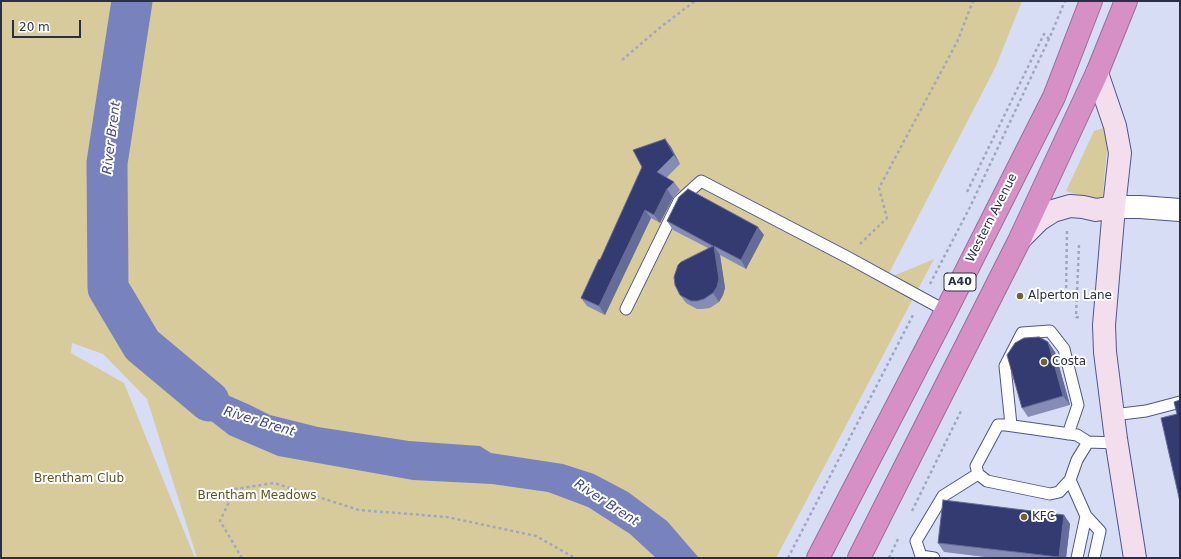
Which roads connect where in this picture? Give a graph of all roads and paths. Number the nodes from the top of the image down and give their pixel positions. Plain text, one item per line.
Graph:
1 (695, 1) edge
2 (973, 1) edge
3 (1091, 1) edge
4 (1126, 1) edge
5 (1049, 39) dead end
6 (622, 60) dead end
7 (1097, 73) junction
8 (967, 192) dead end
9 (1114, 207) junction
10 (1180, 210) edge
11 (1067, 224) dead end
12 (1019, 241) junction
13 (1079, 245) dead end
14 (847, 257) junction
15 (1076, 297) junction
16 (626, 309) dead end
17 (946, 311) junction
18 (1076, 317) dead end
19 (1180, 402) edge
20 (1113, 415) junction
21 (1011, 426) junction
22 (1068, 434) junction
23 (1088, 442) junction
24 (1117, 443) junction
25 (978, 474) junction
26 (1070, 480) junction
27 (1086, 516) junction
28 (242, 558) edge
29 (575, 558) edge
30 (818, 558) edge
31 (859, 558) edge
32 (934, 558) edge
33 (1076, 558) edge
34 (1094, 558) edge
35 (1135, 558) edge

1 - 6 path
2 - 14 path
3 - 17 highway, Western Avenue / A40
4 - 7 highway, A40
5 - 8 path
7 - 9 main road
7 - 12 highway, A40
9 - 10 street
9 - 12 main road
9 - 20 main road
11 - 15 path
12 - 31 highway, A40
13 - 15 path
14 - 16 lane
14 - 17 lane
15 - 18 path
17 - 30 highway, Western Avenue / A40
19 - 20 lane
20 - 24 main road
21 - 22 lane
21 - 22 lane
21 - 25 lane
22 - 23 lane
23 - 24 lane
23 - 26 lane
24 - 35 main road
25 - 26 lane
25 - 32 lane
26 - 27 lane
27 - 33 lane
27 - 34 lane
28 - 29 path

